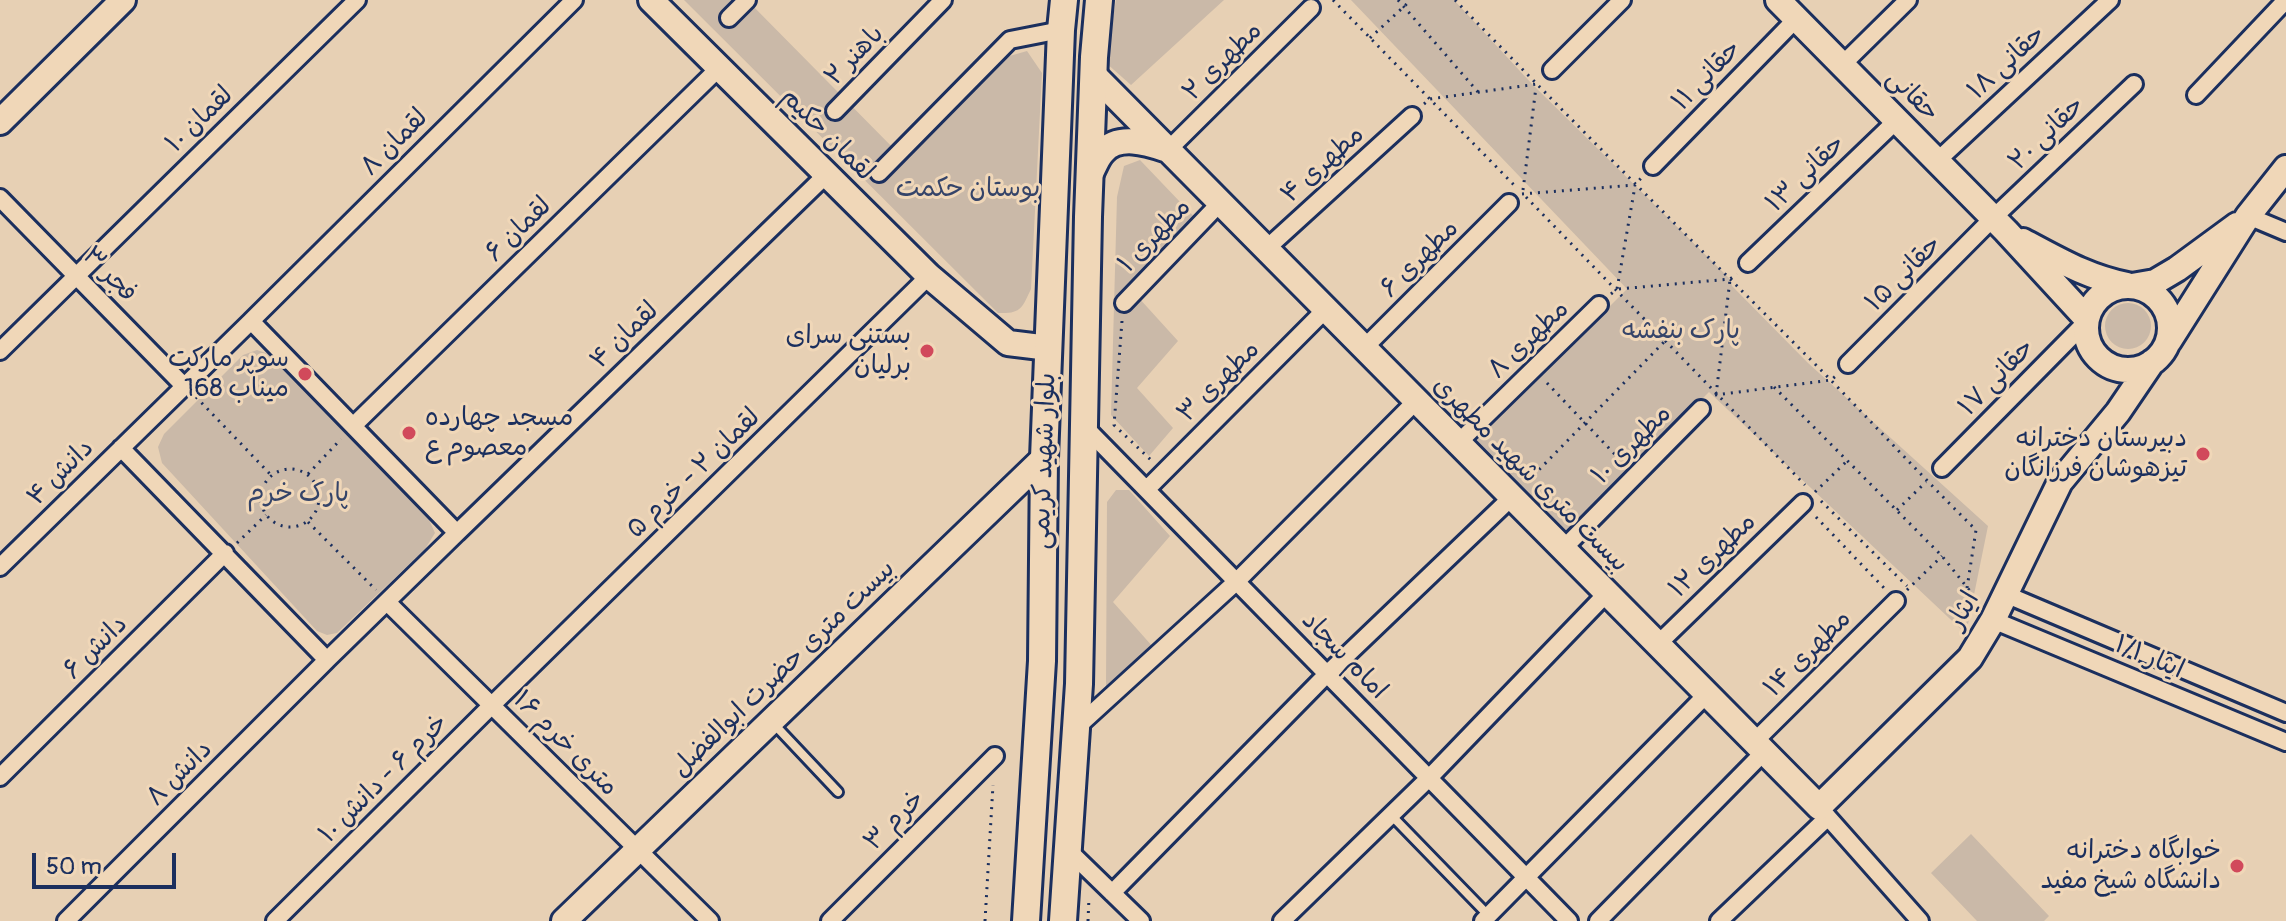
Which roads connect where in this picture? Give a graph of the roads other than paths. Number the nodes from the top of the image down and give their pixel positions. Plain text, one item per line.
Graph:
1 (123, 0) edge
2 (357, 0) edge
3 (574, 0) edge
4 (651, 0) edge
5 (747, 0) edge
6 (943, 0) edge
7 (1064, 0) edge
8 (1099, 0) edge
9 (1622, 0) edge
10 (1778, 0) edge
11 (1908, 0) edge
12 (2286, 0) edge
13 (2106, 1) edge
14 (1311, 8) dead end
15 (729, 18) dead end
16 (1796, 19) junction
17 (1061, 30) junction
18 (1842, 65) junction
19 (719, 68) junction
20 (1552, 70) dead end
21 (1093, 74) junction
22 (2134, 84) dead end
23 (2196, 95) dead end
24 (835, 111) dead end
25 (1412, 116) road end
26 (1897, 120) junction
27 (0, 122) edge
28 (1168, 150) junction
29 (1937, 161) junction
30 (1653, 166) road end
31 (2286, 168) edge
32 (879, 173) dead end
33 (827, 174) junction
34 (1090, 175) junction
35 (0, 198) edge
36 (1516, 198) road end
37 (1220, 203) junction
38 (2248, 216) junction
39 (2000, 225) junction
40 (2286, 232) edge
41 (1266, 249) junction
42 (1748, 263) road end
43 (76, 275) junction
44 (929, 276) junction
45 (2130, 286) junction
46 (1124, 303) road end
47 (1599, 305) road end
48 (1326, 309) junction
49 (2086, 320) junction
50 (251, 321) junction
51 (1049, 348) junction
52 (1364, 348) junction
53 (0, 351) edge
54 (2158, 354) junction
55 (1848, 364) road end
56 (2115, 368) junction
57 (184, 386) junction
58 (1416, 401) junction
59 (1701, 409) dead end
60 (2118, 412) junction
61 (1083, 425) junction
62 (353, 426) junction
63 (1458, 443) junction
64 (121, 448) junction
65 (1044, 458) junction
66 (1942, 468) road end
67 (1147, 489) junction
68 (1512, 497) junction
69 (1808, 498) road end
70 (457, 533) junction
71 (1563, 549) junction
72 (225, 553) junction
73 (0, 567) edge
74 (1237, 581) junction
75 (1607, 593) junction
76 (2005, 594) junction
77 (1896, 601) road end
78 (387, 602) junction
79 (1993, 620) junction
80 (1658, 644) junction
81 (327, 660) junction
82 (1327, 674) junction
83 (1707, 694) junction
84 (492, 705) junction
85 (2286, 713) edge
86 (771, 721) junction
87 (1076, 728) junction
88 (2286, 742) edge
89 (1759, 747) junction
90 (995, 756) road end
91 (0, 777) edge
92 (1429, 778) junction
93 (838, 792) dead end
94 (1823, 812) junction
95 (1391, 815) junction
96 (638, 850) junction
97 (1068, 850) junction
98 (1526, 877) junction
99 (1112, 893) junction
100 (1486, 918) edge
101 (66, 921) edge
102 (275, 921) edge
103 (564, 921) edge
104 (710, 921) edge
105 (830, 921) edge
106 (1026, 921) edge
107 (1063, 921) edge
108 (1141, 921) edge
109 (1282, 921) edge
110 (1569, 921) edge
111 (1598, 921) edge
112 (1719, 921) edge
113 (1920, 921) edge

1 - 27 main road
2 - 43 street, لقمان ۱۰
3 - 50 street, لقمان ۸
4 - 19 main road, لقمان حکیم
5 - 15 street
6 - 24 street, باهنر ۲
7 - 17 main road, بلوار شهید کریمی
8 - 21 main road, بلوار شهید کریمی
9 - 20 street
10 - 16 main road, حقانی
11 - 18 street
12 - 23 street
13 - 29 street, حقانی ۱۸
14 - 28 street, مطهری ۲
16 - 18 main road, حقانی
16 - 30 street, حقانی ۱۱
17 - 32 street
17 - 51 main road, بلوار شهید کریمی
18 - 26 main road, حقانی
19 - 33 main road, لقمان حکیم
19 - 62 street, لقمان ۶
21 - 28 main road, بیست متری شهید مطهری
21 - 34 main road, بلوار شهید کریمی
22 - 39 street, حقانی ۲۰
25 - 41 street, مطهری ۴
26 - 29 main road, حقانی
26 - 42 street, حقانی ۱۳
28 - 34 main road
28 - 37 main road, بیست متری شهید مطهری
29 - 39 main road, حقانی
31 - 38 main road
33 - 44 main road, لقمان حکیم
33 - 70 street, لقمان ۴
34 - 61 main road, بلوار شهید کریمی
35 - 43 street, فجر ۳
36 - 52 street, مطهری ۶
37 - 41 main road, بیست متری شهید مطهری
37 - 46 street, مطهری ۱
38 - 40 street
38 - 45 main road
38 - 54 main road
39 - 45 main road
39 - 49 main road
39 - 55 street, حقانی ۱۵
41 - 48 main road, بیست متری شهید مطهری
43 - 53 street, لقمان ۱۰
43 - 57 street, فجر ۳
44 - 51 main road, لقمان حکیم
44 - 84 street, لقمان ۲ - خرم ۵
45 - 49 main road
45 - 54 main road
47 - 63 street, مطهری ۸
48 - 52 main road, بیست متری شهید مطهری
48 - 67 street, مطهری ۳
49 - 56 main road
49 - 66 street, حقانی ۱۷
50 - 57 street, لقمان ۸
50 - 62 street
51 - 65 main road, بلوار شهید کریمی
52 - 58 main road, بیست متری شهید مطهری
54 - 56 main road
54 - 60 main road, ایثار
56 - 60 main road
57 - 64 street, دانش ۴
58 - 63 main road, بیست متری شهید مطهری
58 - 74 street
59 - 71 street, مطهری ۱۰
60 - 76 main road, ایثار
61 - 67 street, امام سجاد
61 - 87 main road, بلوار شهید کریمی
62 - 70 street
63 - 68 main road, بیست متری شهید مطهری
64 - 72 street
64 - 73 street, دانش ۴
65 - 86 main road, بیست متری حضرت ابوالفضل
65 - 106 main road, بلوار شهید کریمی
67 - 74 street, امام سجاد
68 - 71 main road, بیست متری شهید مطهری
68 - 82 street
69 - 80 street, مطهری ۱۲
70 - 78 street, لقمان ۴
71 - 75 main road, بیست متری شهید مطهری
72 - 81 street
72 - 91 street, دانش ۶
74 - 82 street, امام سجاد
74 - 87 street
75 - 80 main road, بیست متری شهید مطهری
75 - 92 street
76 - 79 main road, ایثار
76 - 85 street
77 - 89 street, مطهری ۱۴
78 - 81 street, دانش ۸
78 - 84 street, ۱۶ متری خرم
79 - 88 street, ایثار ۱/۱
79 - 94 main road, ایثار
80 - 83 main road, بیست متری شهید مطهری
81 - 101 street, دانش ۸
82 - 92 street, امام سجاد
82 - 99 street
83 - 89 main road, بیست متری شهید مطهری
83 - 98 street
84 - 96 street, ۱۶ متری خرم
84 - 102 street, خرم ۶ - دانش ۱۰
86 - 93 lane
86 - 96 main road, بیست متری حضرت ابوالفضل
87 - 97 main road, بلوار شهید کریمی
89 - 94 main road, بیست متری شهید مطهری
89 - 111 street, مطهری ۱۴
90 - 105 street, خرم ۳
92 - 95 street
92 - 98 street, امام سجاد
94 - 112 street
94 - 113 street, بیست متری شهید مطهری
95 - 100 lane
95 - 109 street
96 - 103 main road, بیست متری حضرت ابوالفضل
96 - 104 street, ۱۶ متری خرم
97 - 99 street
97 - 107 main road, بلوار شهید کریمی
98 - 100 street
98 - 110 street, امام سجاد
99 - 108 street

